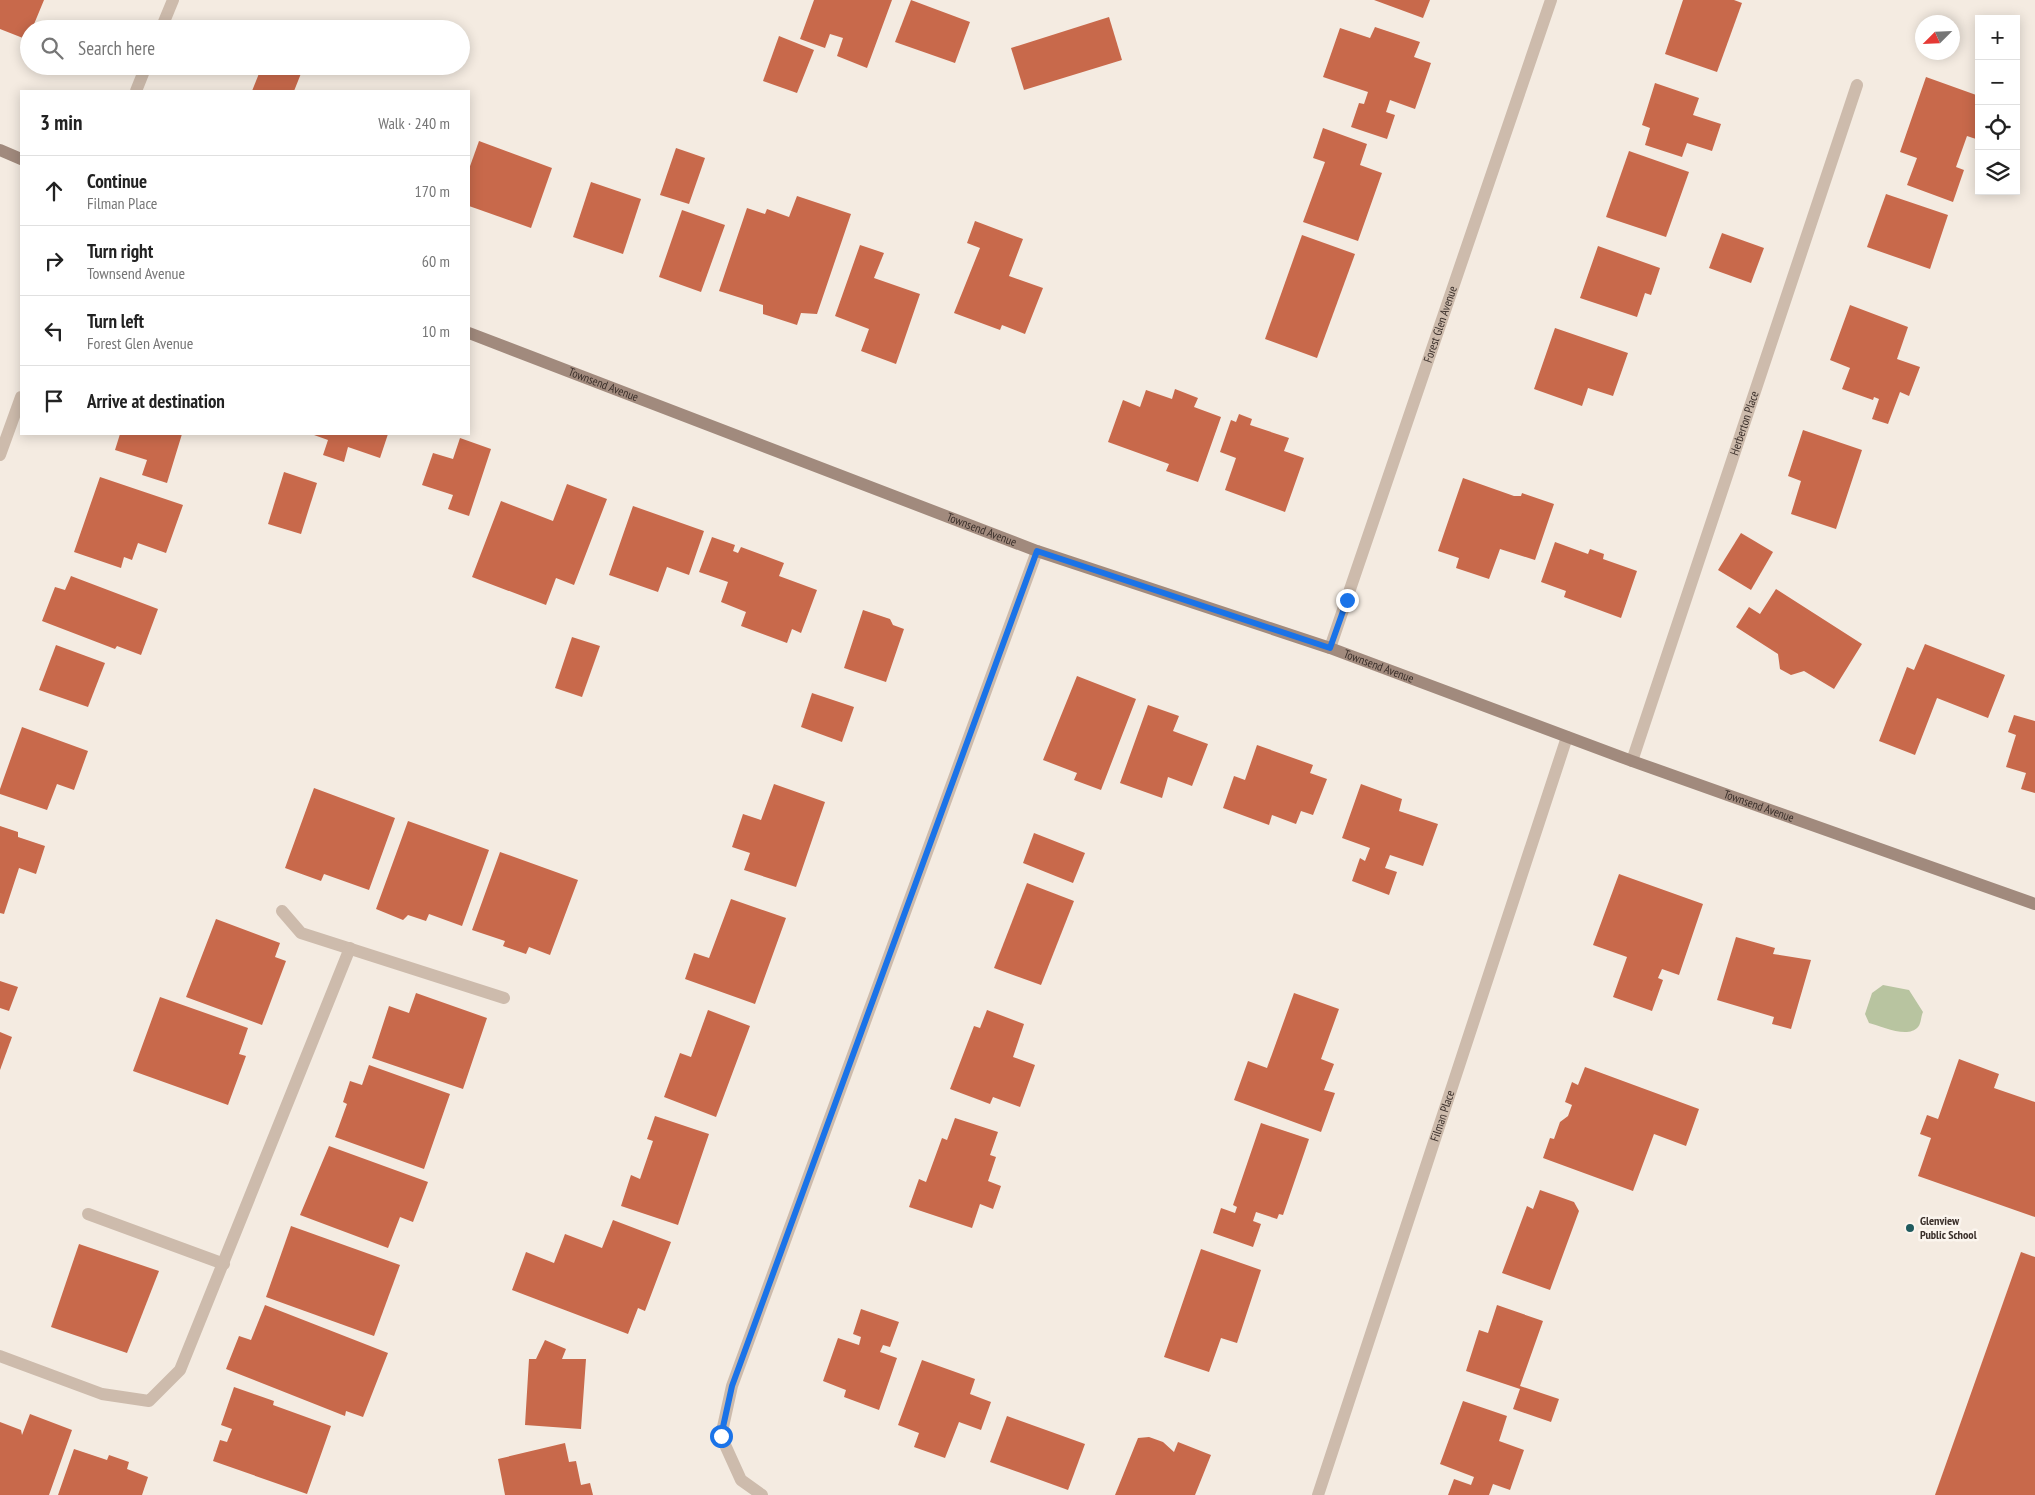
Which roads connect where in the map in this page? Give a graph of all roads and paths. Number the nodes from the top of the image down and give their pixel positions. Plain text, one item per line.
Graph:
1 (173, 0) edge
2 (1552, 0) edge
3 (165, 20) edge
4 (142, 75) edge
5 (1857, 85) dead end
6 (136, 90) edge
7 (0, 150) edge
8 (20, 159) edge
9 (470, 333) edge
10 (20, 400) edge
11 (0, 455) edge
12 (1037, 551) junction
13 (1330, 648) junction
14 (1567, 737) junction
15 (1632, 761) junction
16 (2035, 904) edge
17 (282, 912) dead end
18 (350, 948) junction
19 (504, 998) dead end
20 (88, 1214) dead end
21 (224, 1264) junction
22 (0, 1356) edge
23 (762, 1495) edge
24 (1318, 1495) edge

1 - 3 street
2 - 13 street, Forest Glen Avenue
4 - 6 street
5 - 15 street, Herberton Place
7 - 8 street
9 - 12 street, Townsend Avenue
10 - 11 street
12 - 13 street, Townsend Avenue
12 - 23 street
13 - 14 street, Townsend Avenue
14 - 15 street, Townsend Avenue
14 - 24 street, Filman Place
15 - 16 street, Townsend Avenue
17 - 18 street
18 - 19 street
18 - 21 street
20 - 21 street
21 - 22 street

